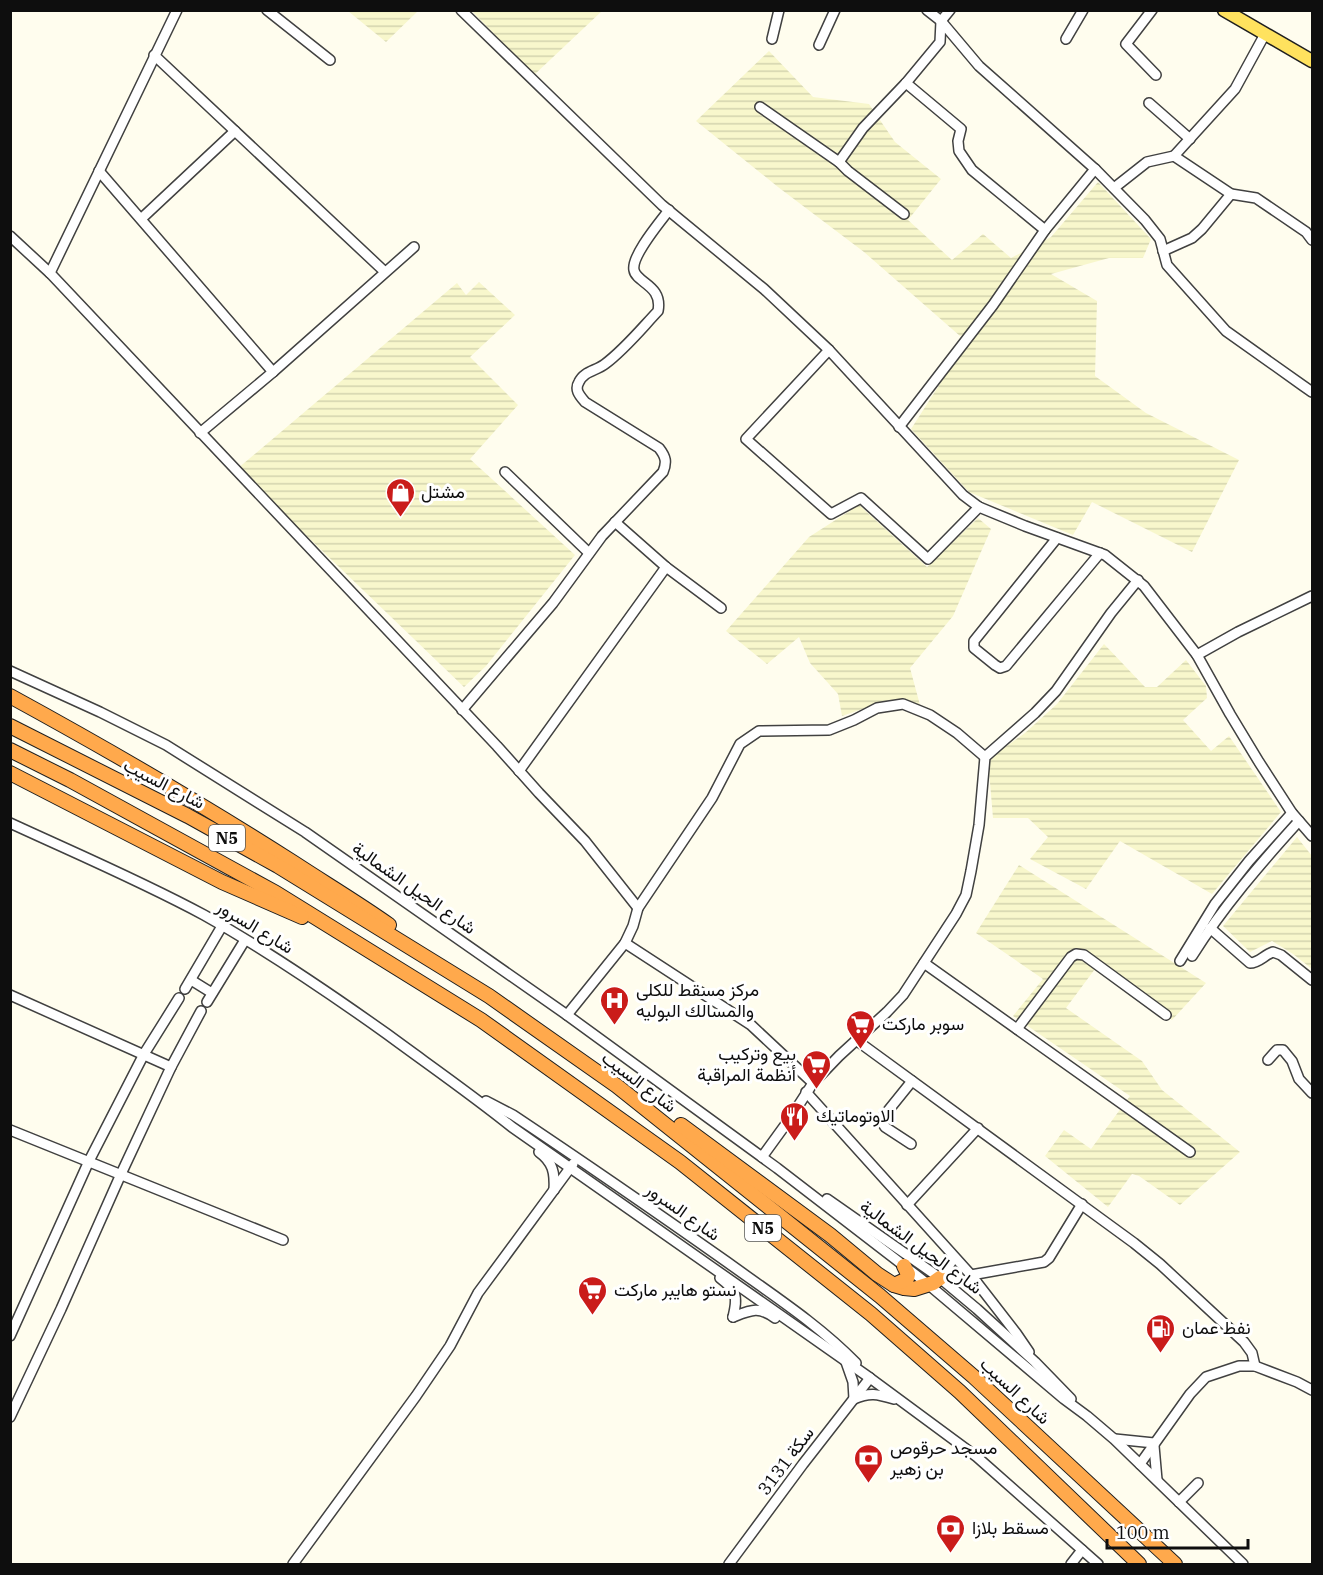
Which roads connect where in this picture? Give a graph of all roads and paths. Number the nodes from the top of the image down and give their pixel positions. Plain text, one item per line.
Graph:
1 (177, 10) edge
2 (267, 10) edge
3 (461, 10) edge
4 (779, 10) edge
5 (836, 10) edge
6 (927, 10) edge
7 (950, 10) edge
8 (1083, 10) edge
9 (1152, 10) edge
10 (1224, 10) edge
11 (941, 21) junction
12 (1264, 34) junction
13 (772, 39) dead end
14 (1066, 39) dead end
15 (819, 45) dead end
16 (154, 55) junction
17 (330, 60) dead end
18 (1312, 61) edge
19 (1156, 75) dead end
20 (906, 83) junction
21 (1149, 103) dead end
22 (760, 107) dead end
23 (235, 131) junction
24 (1190, 139) junction
25 (1174, 156) junction
26 (839, 162) junction
27 (1095, 169) junction
28 (99, 171) junction
29 (1114, 188) junction
30 (1231, 194) junction
31 (669, 210) junction
32 (904, 214) dead end
33 (141, 219) junction
34 (1045, 230) junction
35 (10, 236) edge
36 (1312, 240) edge
37 (414, 247) dead end
38 (1163, 251) junction
39 (50, 273) junction
40 (385, 273) junction
41 (829, 350) junction
42 (273, 372) junction
43 (1312, 392) edge
44 (899, 427) junction
45 (200, 433) junction
46 (505, 472) dead end
47 (980, 507) junction
48 (615, 522) junction
49 (1057, 538) junction
50 (589, 553) junction
51 (1100, 553) junction
52 (666, 567) junction
53 (1138, 580) junction
54 (1312, 596) edge
55 (721, 608) dead end
56 (1197, 655) junction
57 (10, 671) edge
58 (10, 696) edge
59 (462, 710) junction
60 (10, 726) edge
61 (10, 750) edge
62 (985, 757) junction
63 (519, 771) junction
64 (10, 773) edge
65 (1292, 813) junction
66 (1299, 821) junction
67 (10, 823) edge
68 (1312, 836) edge
69 (638, 908) junction
70 (222, 926) junction
71 (1210, 928) junction
72 (350, 939) junction
73 (245, 940) junction
74 (625, 943) junction
75 (1192, 956) dead end
76 (1180, 961) dead end
77 (924, 963) junction
78 (1312, 980) edge
79 (212, 993) junction
80 (10, 995) edge
81 (489, 996) junction
82 (179, 998) dead end
83 (207, 1002) dead end
84 (201, 1011) dead end
85 (567, 1015) junction
86 (1166, 1015) dead end
87 (1017, 1029) junction
88 (856, 1040) junction
89 (144, 1054) junction
90 (1268, 1060) dead end
91 (171, 1067) junction
92 (912, 1081) junction
93 (813, 1083) junction
94 (617, 1086) junction
95 (465, 1090) junction
96 (806, 1092) junction
97 (1312, 1093) edge
98 (512, 1127) junction
99 (978, 1128) junction
100 (10, 1130) edge
101 (911, 1144) dead end
102 (1190, 1152) dead end
103 (762, 1157) junction
104 (578, 1158) junction
105 (89, 1161) junction
106 (571, 1168) junction
107 (777, 1168) junction
108 (121, 1174) junction
109 (554, 1191) junction
110 (1082, 1204) junction
111 (907, 1205) junction
112 (628, 1208) junction
113 (283, 1240) dead end
114 (954, 1258) junction
115 (904, 1266) junction
116 (971, 1275) junction
117 (934, 1282) junction
118 (894, 1285) junction
119 (791, 1323) junction
120 (10, 1336) edge
121 (846, 1362) junction
122 (1035, 1362) junction
123 (1256, 1366) junction
124 (870, 1378) junction
125 (1312, 1390) edge
126 (854, 1399) junction
127 (902, 1401) junction
128 (1087, 1416) junction
129 (10, 1417) edge
130 (1114, 1439) junction
131 (1154, 1443) junction
132 (1137, 1461) junction
133 (1157, 1480) junction
134 (1198, 1483) dead end
135 (1179, 1502) junction
136 (1082, 1550) junction
137 (293, 1564) edge
138 (729, 1564) edge
139 (1071, 1564) edge
140 (1098, 1564) edge
141 (1139, 1564) edge
142 (1175, 1564) edge
143 (1243, 1564) edge

1 - 16 street
2 - 17 street
3 - 31 street
4 - 13 street
5 - 15 street
6 - 11 street
7 - 11 street
8 - 14 street
9 - 19 street
10 - 12 main road
11 - 20 street
11 - 27 street
12 - 18 main road
12 - 24 street
16 - 23 street
16 - 28 street
20 - 26 street
20 - 34 street
21 - 24 street
22 - 26 street
23 - 33 street
23 - 40 street
24 - 25 street
25 - 29 street
25 - 30 street
26 - 32 street
27 - 29 street
27 - 34 street
28 - 33 street
28 - 39 street
29 - 38 street
30 - 36 street
30 - 38 street
31 - 41 street
31 - 48 street
33 - 42 street
34 - 44 street
35 - 39 street
37 - 40 street
38 - 43 street
39 - 45 street
40 - 42 street
41 - 44 street
41 - 47 street
42 - 45 street
44 - 47 street
45 - 59 street
46 - 50 street
47 - 49 street
48 - 50 street
48 - 52 street
49 - 51 street
49 - 51 street
50 - 59 street
51 - 53 street
52 - 55 street
52 - 63 street
53 - 56 street
53 - 62 street
54 - 56 street
56 - 65 street
57 - 85 street, شارع الحيل الشمالية
58 - 81 highway
59 - 63 street
60 - 81 highway, شارع السيب / N5
61 - 72 highway, N5
62 - 69 street
62 - 77 street
63 - 69 street
64 - 72 highway
65 - 66 street
65 - 76 street
66 - 68 street
66 - 71 street
67 - 70 street, شارع السرور
69 - 74 street
70 - 73 street, شارع السرور
70 - 79 street
71 - 75 street
71 - 78 street
72 - 141 highway, N5
73 - 79 street
73 - 95 street, شارع السرور
74 - 85 street
74 - 93 street
77 - 87 street
77 - 88 street
79 - 83 street
80 - 89 street
81 - 94 highway, شارع السيب / N5
82 - 89 street
84 - 91 street
85 - 103 street, شارع الحيل الشمالية
86 - 87 street
87 - 102 street
88 - 92 street
88 - 93 street
89 - 91 street
89 - 105 street
90 - 97 street
91 - 108 street
92 - 99 street
92 - 101 street
93 - 96 street
94 - 118 highway
94 - 142 highway, شارع السيب / N5
95 - 98 street, شارع السرور
95 - 104 street, شارع السرور
96 - 103 street
96 - 111 street
98 - 106 street, شارع السرور
98 - 109 street
99 - 110 street
99 - 111 street
100 - 105 street
103 - 107 street, شارع الحيل الشمالية
104 - 106 street
104 - 124 street, شارع السرور
105 - 108 street
105 - 120 street
106 - 109 street
106 - 112 street, شارع السرور
107 - 115 street, شارع الحيل الشمالية
107 - 117 street, شارع الحيل الشمالية
108 - 113 street
108 - 129 street
109 - 137 street
110 - 116 street
110 - 123 street
111 - 114 street
112 - 119 street, شارع السرور
112 - 119 street
114 - 116 street
114 - 117 street
115 - 117 street, شارع الحيل الشمالية
115 - 118 highway
116 - 122 street
117 - 118 highway
117 - 122 street, شارع الحيل الشمالية
117 - 128 street, شارع الحيل الشمالية
119 - 121 street, شارع السرور
121 - 124 street, شارع السرور
121 - 126 street
122 - 128 street, شارع الحيل الشمالية
123 - 125 street
123 - 131 street
124 - 126 street, سكة 3131
124 - 127 street, شارع السرور
126 - 127 street
126 - 138 street, سكة 3131
127 - 136 street, شارع السرور
128 - 130 street, شارع الحيل الشمالية
130 - 131 street
130 - 132 street, شارع الحيل الشمالية
131 - 132 street
131 - 133 street
132 - 133 street, شارع الحيل الشمالية
133 - 135 street, شارع الحيل الشمالية
134 - 135 street
135 - 143 street, شارع الحيل الشمالية
136 - 139 street
136 - 140 street, شارع السرور

